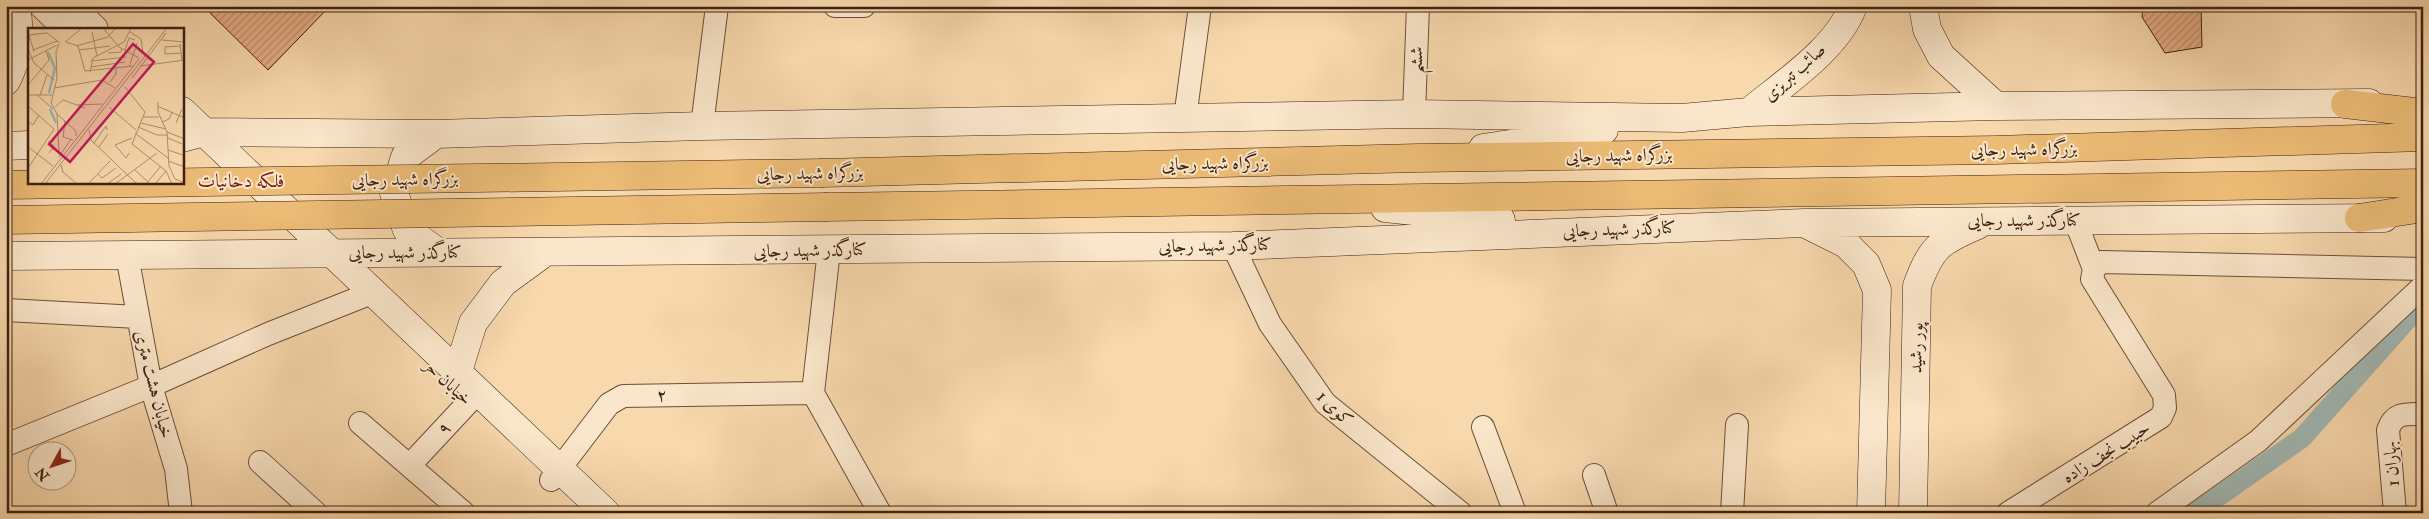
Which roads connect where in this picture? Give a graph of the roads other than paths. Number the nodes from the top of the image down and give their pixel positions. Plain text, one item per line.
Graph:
1 (16, 6) edge
2 (44, 6) edge
3 (70, 6) edge
4 (717, 6) edge
5 (835, 6) edge
6 (864, 6) edge
7 (1200, 6) edge
8 (1418, 6) edge
9 (1853, 6) edge
10 (1923, 6) edge
11 (67, 28) edge
12 (93, 28) edge
13 (6, 81) edge
14 (2423, 102) edge
15 (2345, 104) junction
16 (1996, 106) junction
17 (1749, 112) junction
18 (2423, 113) edge
19 (1414, 114) junction
20 (1185, 118) junction
21 (1682, 118) junction
22 (702, 126) junction
23 (187, 131) edge
24 (436, 134) junction
25 (2423, 137) edge
26 (28, 144) edge
27 (6, 146) edge
28 (1418, 158) junction
29 (184, 182) edge
30 (2423, 182) edge
31 (74, 184) edge
32 (6, 185) edge
33 (1296, 199) junction
34 (2423, 208) edge
35 (2360, 218) junction
36 (2423, 219) edge
37 (6, 220) edge
38 (1989, 220) junction
39 (2075, 220) junction
40 (1804, 223) junction
41 (1599, 229) junction
42 (1233, 246) junction
43 (829, 250) junction
44 (438, 252) junction
45 (319, 253) junction
46 (544, 253) junction
47 (127, 255) junction
48 (7, 258) edge
49 (2423, 268) edge
50 (2094, 269) junction
51 (2423, 286) edge
52 (364, 296) junction
53 (6, 310) edge
54 (138, 317) junction
55 (458, 371) junction
56 (151, 386) junction
57 (813, 392) junction
58 (474, 396) junction
59 (2423, 414) edge
60 (360, 423) dead end
61 (1737, 425) dead end
62 (1483, 427) dead end
63 (6, 445) edge
64 (260, 462) dead end
65 (410, 464) junction
66 (555, 474) junction
67 (1594, 475) dead end
68 (181, 513) edge
69 (316, 513) edge
70 (464, 513) edge
71 (585, 513) edge
72 (606, 513) edge
73 (880, 513) edge
74 (1461, 513) edge
75 (1515, 513) edge
76 (1607, 513) edge
77 (1732, 513) edge
78 (1871, 513) edge
79 (1913, 513) edge
80 (2008, 513) edge
81 (2157, 513) edge
82 (2395, 513) edge

1 - 13 main road
2 - 11 main road
3 - 12 main road
4 - 22 street
5 - 6 street
7 - 20 street
8 - 19 street, ششم
9 - 17 main road, صائب تبریزی
10 - 16 main road
14 - 15 main road
15 - 16 main road
15 - 18 highway
16 - 17 main road
17 - 21 main road
19 - 20 main road
19 - 21 main road
20 - 22 main road
21 - 28 main road
22 - 24 main road
23 - 24 main road
23 - 45 main road, خیابان حر
24 - 44 main road
25 - 28 highway, بزرگراه شهید رجایی
26 - 27 main road
28 - 29 highway, بزرگراه شهید رجایی, bridge
30 - 33 highway, بزرگراه شهید رجایی
31 - 32 highway, بزرگراه شهید رجایی, bridge
33 - 37 highway, بزرگراه شهید رجایی, bridge
33 - 41 main road
34 - 35 highway
35 - 36 main road, کنارگذر شهید رجایی
35 - 39 main road, کنارگذر شهید رجایی
38 - 39 main road, کنارگذر شهید رجایی
38 - 40 main road, کنارگذر شهید رجایی
38 - 79 main road, پور رشید
39 - 50 street, حبیب نجف زاده
40 - 41 main road, کنارگذر شهید رجایی
40 - 78 main road
41 - 42 main road, کنارگذر شهید رجایی
42 - 43 main road, کنارگذر شهید رجایی
42 - 74 street, کوی 1
43 - 46 main road, کنارگذر شهید رجایی
43 - 57 street
44 - 45 main road, کنارگذر شهید رجایی
44 - 46 main road, کنارگذر شهید رجایی
45 - 47 main road, کنارگذر شهید رجایی
45 - 52 main road, خیابان حر
46 - 55 main road
47 - 48 main road, کنارگذر شهید رجایی
47 - 54 street, خیابان هشت متری
49 - 50 street
50 - 80 street, حبیب نجف زاده
51 - 81 street
52 - 55 main road, خیابان حر
52 - 56 street
52 - 58 main road, خیابان حر
53 - 54 street
54 - 56 street, خیابان هشت متری
55 - 58 main road, خیابان حر
56 - 63 street
56 - 68 street, خیابان هشت متری
57 - 66 street, ۲
57 - 73 street
58 - 65 street, ۹
58 - 66 main road, خیابان حر
59 - 82 street, بهاران 1
60 - 65 street
61 - 77 street
62 - 75 street
64 - 69 street
65 - 70 street
66 - 71 main road, خیابان حر
66 - 72 main road, خیابان حر
67 - 76 street

